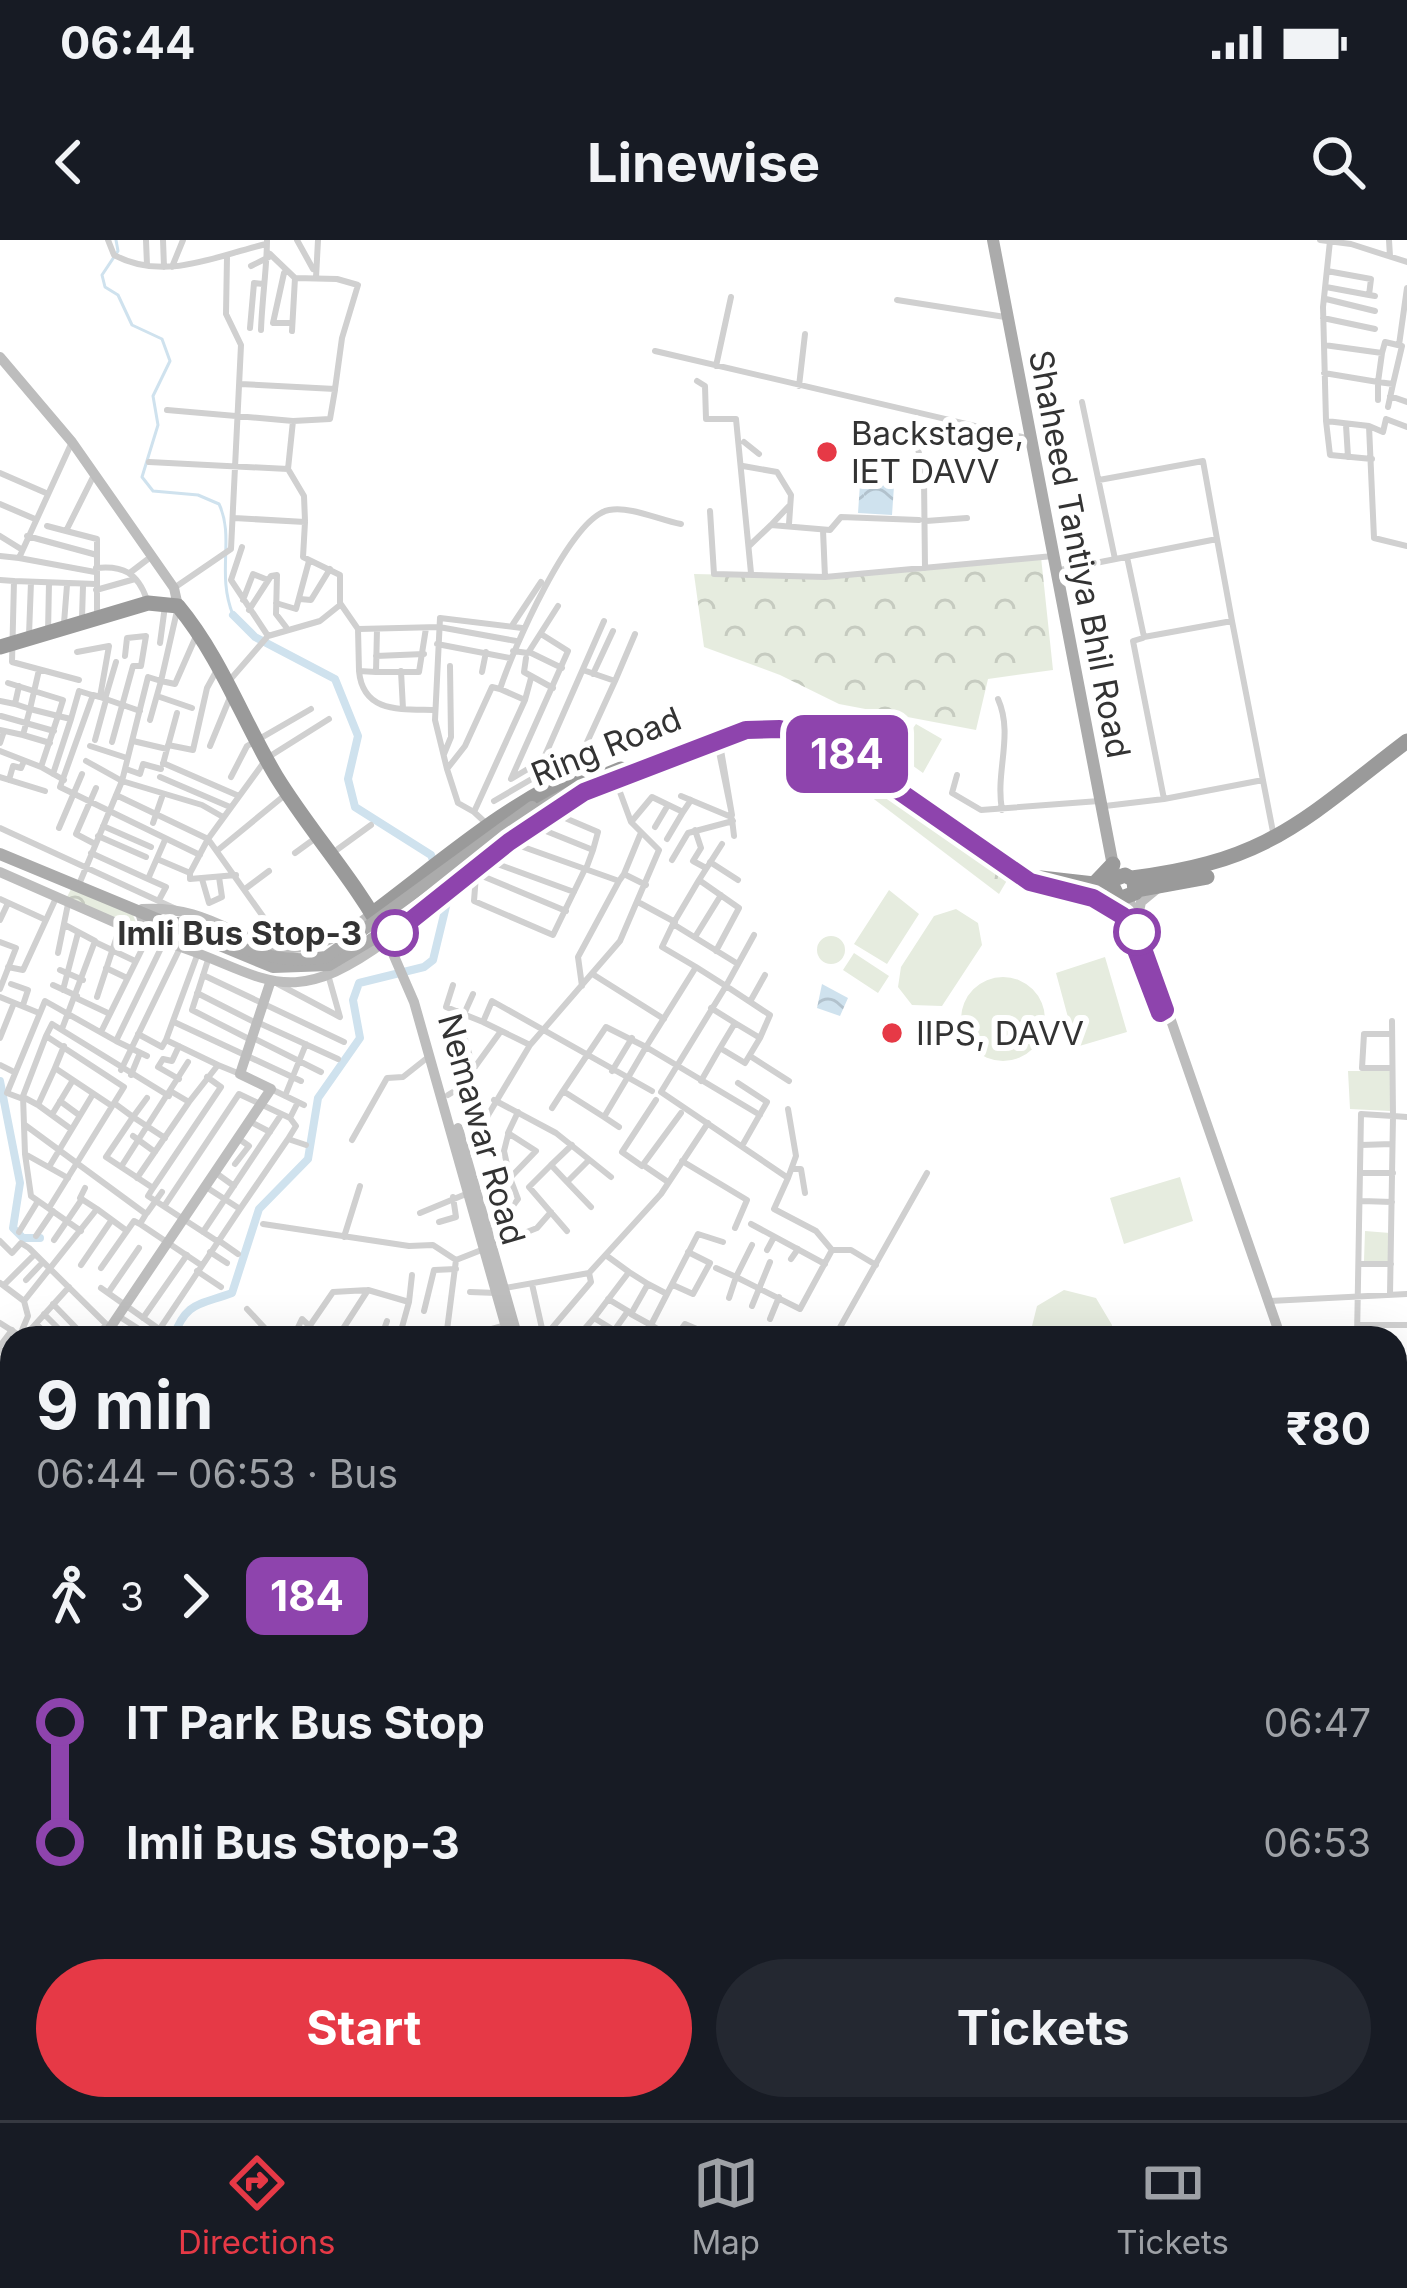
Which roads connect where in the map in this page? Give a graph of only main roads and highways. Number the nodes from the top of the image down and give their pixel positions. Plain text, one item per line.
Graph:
1 (995, 240) edge
2 (0, 357) edge
3 (1033, 440) junction
4 (165, 599) junction
5 (5, 644) edge
6 (229, 679) junction
7 (1407, 741) edge
8 (1407, 754) edge
9 (603, 774) junction
10 (290, 792) junction
11 (539, 815) junction
12 (334, 849) junction
13 (0, 850) edge
14 (0, 872) edge
15 (1155, 881) junction
16 (1122, 883) junction
17 (1093, 898) junction
18 (376, 911) junction
19 (142, 912) junction
20 (178, 921) junction
21 (1133, 929) junction
22 (148, 937) junction
23 (391, 937) junction
24 (409, 982) junction
25 (274, 983) junction
26 (463, 1155) junction
27 (489, 1246) junction
28 (115, 1326) edge
29 (509, 1326) edge
30 (1275, 1326) edge

1 - 3 main road, Shaheed Tantiya Bhil Road
1 - 3 main road, Shaheed Tantiya Bhil Road
2 - 4 main road
3 - 16 main road, Shaheed Tantiya Bhil Road
4 - 5 highway
4 - 6 highway
4 - 6 highway
6 - 10 highway
7 - 15 highway, Ring Road
8 - 15 highway, Ring Road
9 - 11 main road, Ring Road
9 - 11 highway, Ring Road
9 - 16 highway, Ring Road
9 - 17 highway, Ring Road
9 - 18 highway
10 - 12 highway
10 - 12 highway
11 - 20 main road, Ring Road, bridge
11 - 23 highway, Ring Road
12 - 18 highway
13 - 19 main road, Ring Road
14 - 22 main road
15 - 16 highway, Ring Road
15 - 16 highway
15 - 21 main road
16 - 17 highway, Ring Road
16 - 21 main road, Shaheed Tantiya Bhil Road
17 - 21 highway
18 - 20 main road
18 - 23 highway
19 - 20 main road, Ring Road
19 - 22 main road
21 - 30 main road, Shaheed Tantiya Bhil Road
22 - 25 main road
23 - 24 main road
23 - 25 main road
24 - 26 main road, Nemawar Road
24 - 26 main road
25 - 28 main road
26 - 27 main road, Nemawar Road
26 - 27 main road
27 - 29 main road, Nemawar Road

